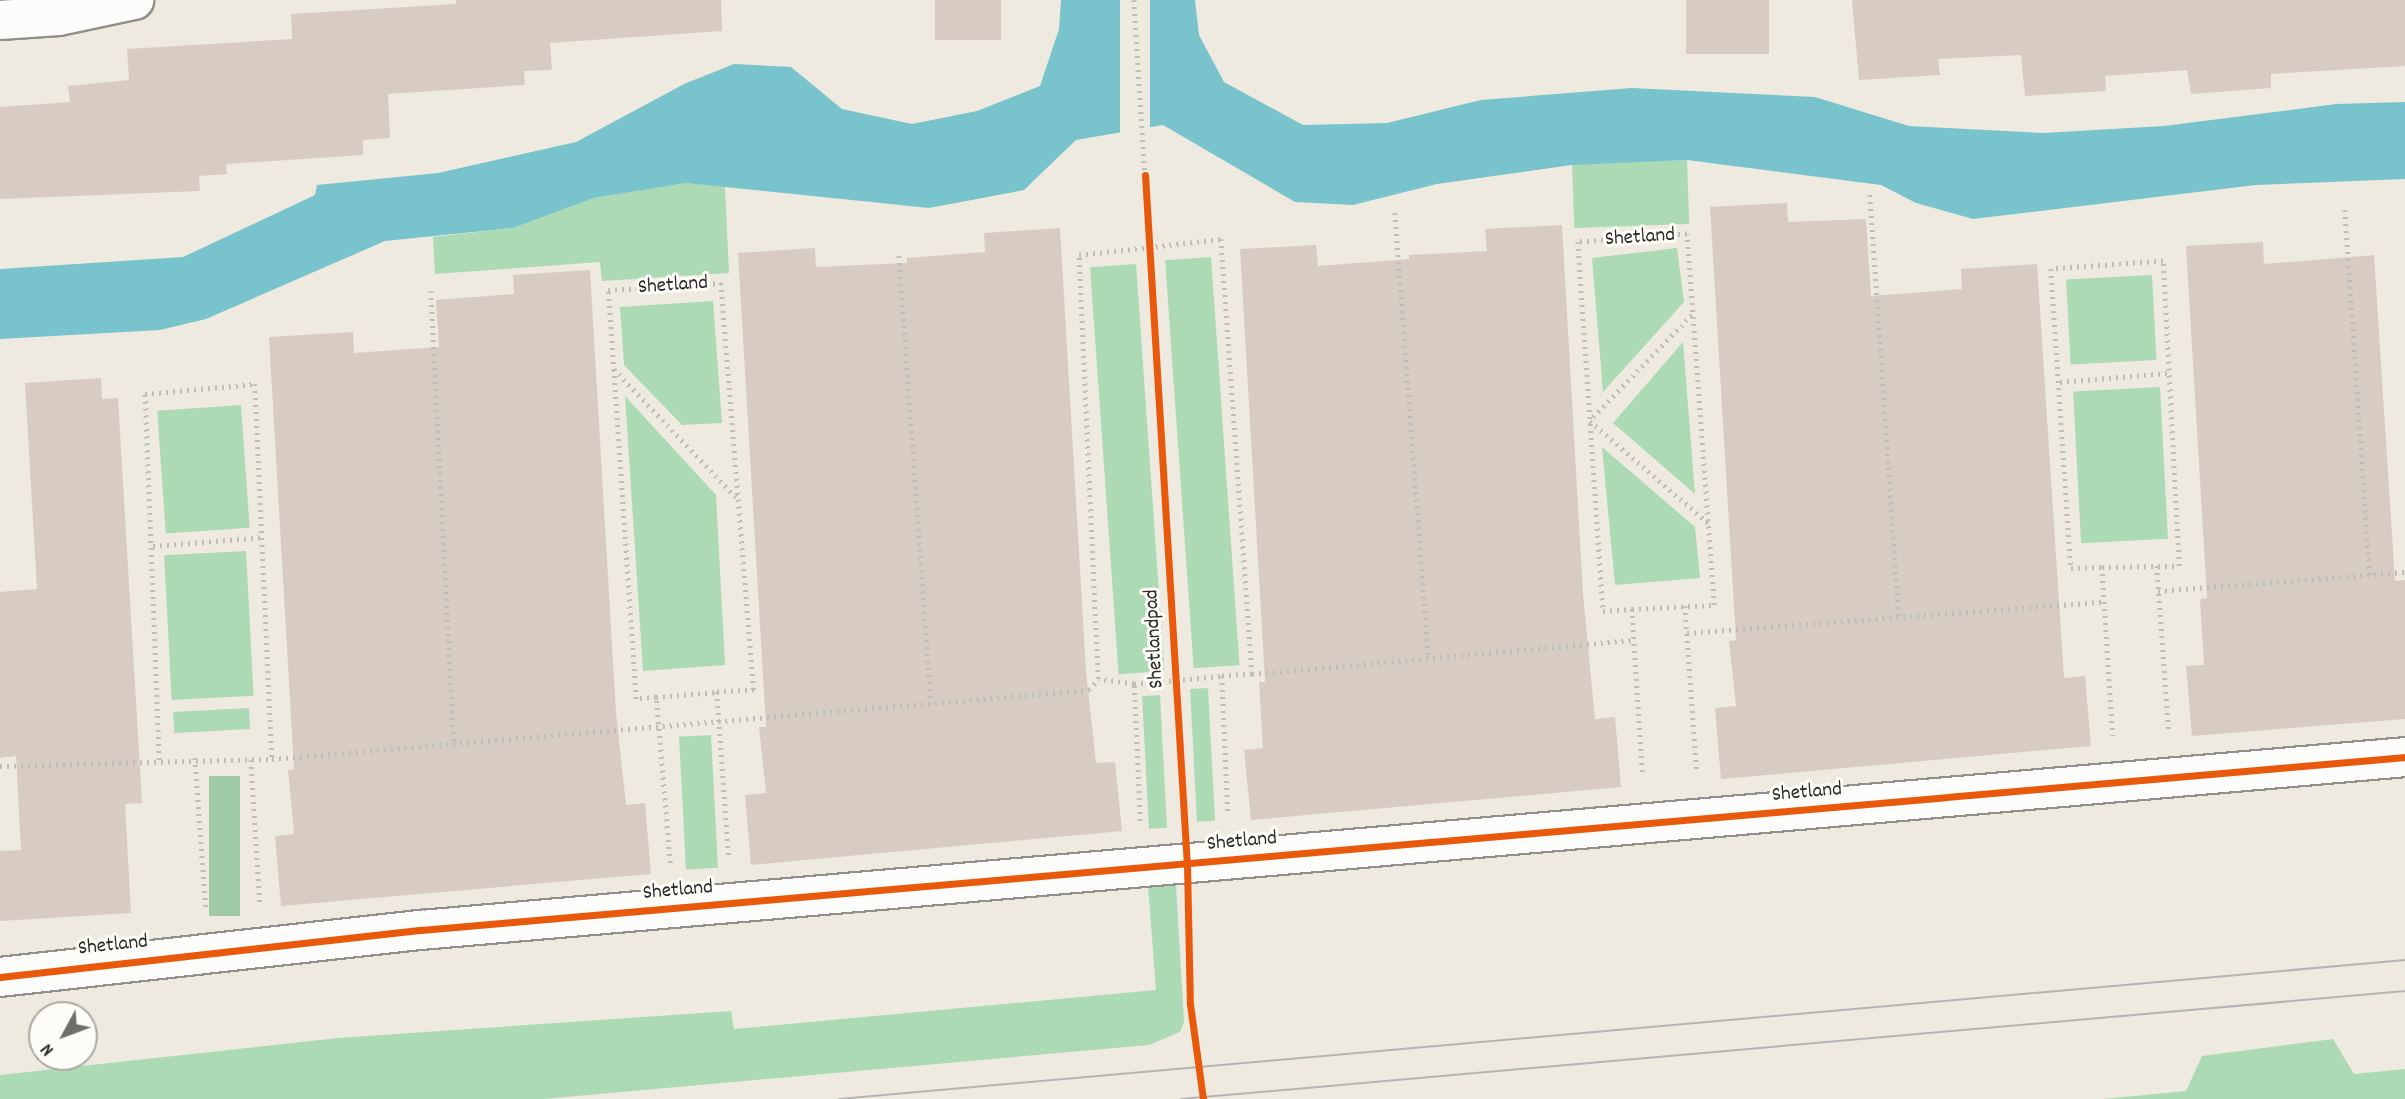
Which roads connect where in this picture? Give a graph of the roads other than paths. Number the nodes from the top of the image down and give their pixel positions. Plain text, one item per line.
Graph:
1 (134, 0) edge
2 (0, 20) edge
3 (2405, 757) edge
4 (0, 976) edge

1 - 2 street
3 - 4 street, Shetland

